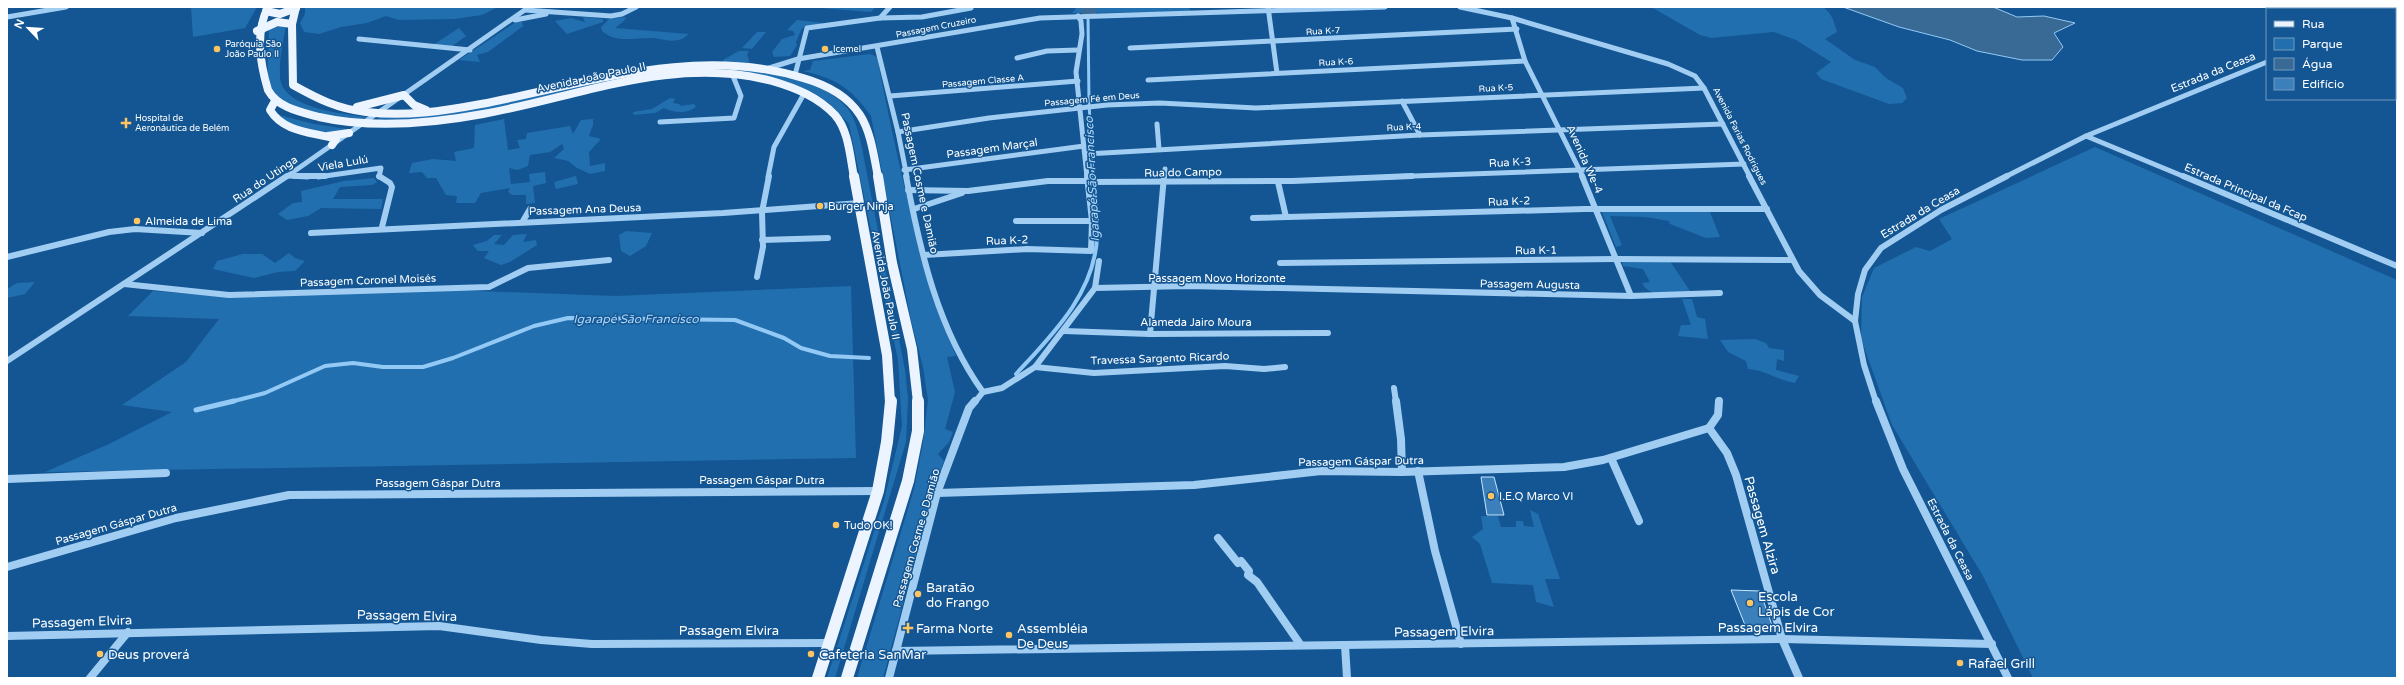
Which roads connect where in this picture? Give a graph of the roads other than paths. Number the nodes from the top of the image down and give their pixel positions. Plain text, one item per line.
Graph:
1 (66, 7) edge
2 (296, 7) edge
3 (564, 7) edge
4 (636, 7) edge
5 (890, 7) edge
6 (1385, 7) edge
7 (1460, 7) edge
8 (971, 8) edge
9 (267, 9) edge
10 (527, 9) edge
11 (1268, 9) edge
12 (1067, 10) dead end
13 (557, 12) junction
14 (1068, 16) junction
15 (1081, 16) junction
16 (7, 17) edge
17 (880, 18) junction
18 (1512, 18) junction
19 (512, 21) junction
20 (1530, 23) junction
21 (292, 24) junction
22 (1515, 30) junction
23 (257, 31) junction
24 (359, 39) dead end
25 (1273, 41) junction
26 (877, 47) junction
27 (1130, 48) dead end
28 (470, 50) junction
29 (1078, 50) junction
30 (1017, 58) dead end
31 (798, 59) junction
32 (1525, 61) junction
33 (2266, 62) edge
34 (766, 69) junction
35 (1277, 72) junction
36 (795, 75) junction
37 (733, 76) junction
38 (1148, 80) dead end
39 (1078, 81) junction
40 (1704, 88) junction
41 (806, 92) junction
42 (1543, 94) junction
43 (404, 95) junction
44 (890, 96) junction
45 (274, 101) junction
46 (1402, 101) junction
47 (1288, 107) joint
48 (1083, 108) junction
49 (345, 109) junction
50 (432, 111) junction
51 (379, 113) junction
52 (660, 122) dead end
53 (362, 124) junction
54 (1157, 124) dead end
55 (1723, 124) junction
56 (1560, 129) junction
57 (898, 132) junction
58 (349, 133) junction
59 (1420, 135) junction
60 (328, 136) junction
61 (2086, 136) junction
62 (332, 145) junction
63 (1084, 146) junction
64 (1159, 150) junction
65 (1086, 154) junction
66 (1744, 164) junction
67 (1165, 169) dead end
68 (1579, 169) junction
69 (904, 170) junction
70 (288, 176) junction
71 (1088, 181) junction
72 (1278, 182) junction
73 (1164, 183) junction
74 (908, 190) junction
75 (968, 191) junction
76 (860, 203) junction
77 (1596, 208) junction
78 (530, 209) dead end
79 (914, 209) junction
80 (1767, 209) junction
81 (762, 212) junction
82 (1286, 217) junction
83 (1252, 218) dead end
84 (523, 221) junction
85 (1016, 221) dead end
86 (1092, 221) junction
87 (382, 227) junction
88 (202, 233) junction
89 (311, 233) dead end
90 (828, 238) dead end
91 (762, 240) junction
92 (924, 255) junction
93 (7, 258) edge
94 (1618, 259) junction
95 (609, 260) dead end
96 (1792, 260) junction
97 (1099, 261) dead end
98 (1280, 263) dead end
99 (2397, 266) edge
100 (757, 277) dead end
101 (124, 284) junction
102 (1095, 288) junction
103 (1153, 288) junction
104 (1340, 288) joint
105 (1720, 293) dead end
106 (1632, 296) junction
107 (1855, 321) junction
108 (1064, 331) junction
109 (1328, 333) dead end
110 (1150, 334) junction
111 (7, 361) edge
112 (1035, 367) junction
113 (1285, 367) dead end
114 (1394, 388) dead end
115 (983, 392) junction
116 (1719, 400) dead end
117 (1709, 428) junction
118 (1611, 458) junction
119 (1418, 471) junction
120 (1402, 472) junction
121 (166, 473) dead end
122 (7, 479) edge
123 (878, 490) junction
124 (938, 493) junction
125 (1639, 521) dead end
126 (1218, 538) dead end
127 (7, 567) edge
128 (128, 632) junction
129 (7, 636) edge
130 (1782, 639) junction
131 (829, 643) junction
132 (1300, 644) junction
133 (1461, 644) junction
134 (1992, 644) junction
135 (1344, 645) junction
136 (896, 650) junction
137 (90, 678) edge
138 (818, 678) edge
139 (847, 678) edge
140 (889, 678) edge
141 (1347, 678) edge
142 (1799, 678) edge
143 (2008, 678) edge

1 - 16 street
2 - 9 main road
2 - 21 main road, Avenida João Paulo II
3 - 13 street
4 - 13 street
5 - 17 street
6 - 11 street, Passagem Cruzeiro
7 - 18 street, Avenida Farias Rodrigues
8 - 17 street
9 - 23 main road
10 - 13 street
10 - 19 street, Rua do Utinga
11 - 15 street, Passagem Cruzeiro
11 - 25 street
12 - 14 street
13 - 19 street
14 - 15 street, Passagem Cruzeiro
14 - 26 street, Passagem Cruzeiro
15 - 29 street
17 - 31 street
18 - 20 street, Avenida Farias Rodrigues
18 - 22 street, Avenida We-4
19 - 28 street, Rua do Utinga
20 - 22 street
20 - 40 street, Avenida Farias Rodrigues
21 - 23 main road
21 - 49 main road, Avenida João Paulo II
22 - 25 street, Rua K-7
22 - 32 street, Avenida We-4
23 - 45 main road
24 - 28 street
25 - 27 street, Rua K-7
25 - 35 street
26 - 31 street, Passagem Cruzeiro
26 - 44 street, Passagem Cosme e Damião
28 - 43 street, Rua do Utinga
29 - 30 street
29 - 39 street
31 - 34 street, Passagem Cruzeiro
31 - 36 street
32 - 35 street, Rua K-6
32 - 42 street, Avenida We-4
33 - 61 street, Estrada da Ceasa
34 - 36 main road, Avenida João Paulo II
34 - 50 main road, Avenida João Paulo II
35 - 38 street, Rua K-6
36 - 139 main road, Avenida João Paulo II
37 - 41 main road, Avenida João Paulo II
37 - 52 street
37 - 53 main road, Avenida João Paulo II
39 - 44 street, Passagem Classe A
39 - 48 street
40 - 42 street, Rua K-5
40 - 55 street, Avenida Farias Rodrigues
41 - 76 main road, Avenida João Paulo II
41 - 81 street
42 - 46 street, Rua K-5
42 - 56 street, Avenida We-4
43 - 49 main road
43 - 50 main road
43 - 51 street, Rua do Utinga
44 - 57 street, Passagem Cosme e Damião
45 - 53 main road, Avenida João Paulo II
45 - 60 main road
46 - 47 street, Rua K-5
46 - 59 street
47 - 48 street, Passagem Fé em Deus
48 - 57 street, Passagem Fé em Deus
48 - 63 street
49 - 51 main road, Avenida João Paulo II
50 - 51 main road, Avenida João Paulo II
51 - 53 street, Rua do Utinga
53 - 58 street, Rua do Utinga
54 - 64 street
55 - 56 street, Rua K-4
55 - 66 street, Avenida Farias Rodrigues
56 - 59 street, Rua K-4
56 - 68 street, Avenida We-4
57 - 69 street, Passagem Cosme e Damião
58 - 60 main road
58 - 62 street, Rua do Utinga
59 - 64 street, Rua K-4
60 - 62 main road
61 - 99 street, Estrada Principal da Fcap
61 - 107 street, Estrada da Ceasa
62 - 70 street, Rua do Utinga
63 - 65 street
63 - 69 street, Passagem Marçal
64 - 65 street, Rua K-4
65 - 71 street
66 - 68 street, Rua K-3
66 - 80 street, Avenida Farias Rodrigues
67 - 73 street
68 - 72 street, Rua K-3
68 - 77 street, Avenida We-4
69 - 74 street, Passagem Cosme e Damião
70 - 87 street, Viela Lulú
70 - 88 street, Rua do Utinga
71 - 73 street, Rua do Campo
71 - 75 street, Rua do Campo
71 - 86 street
72 - 73 street, Rua do Campo
72 - 82 street
73 - 103 street
74 - 75 street, Rua do Campo
74 - 79 street, Passagem Cosme e Damião
75 - 79 street, Rua do Campo
76 - 81 street, Passagem Ana Deusa
76 - 123 main road, Avenida João Paulo II
77 - 80 street, Rua K-2
77 - 82 street, Rua K-2
77 - 94 street, Avenida We-4
78 - 84 street
79 - 92 street, Passagem Cosme e Damião
80 - 96 street, Avenida Farias Rodrigues
81 - 84 street, Passagem Ana Deusa
81 - 91 street
82 - 83 street, Rua K-2
84 - 87 street, Passagem Ana Deusa
85 - 86 street
86 - 92 street, Rua K-2
87 - 89 street, Passagem Ana Deusa
88 - 93 street
88 - 101 street, Rua do Utinga
90 - 91 street
91 - 100 street
92 - 115 street, Passagem Cosme e Damião
94 - 96 street, Rua K-1
94 - 98 street, Rua K-1
94 - 106 street, Avenida We-4
95 - 101 street, Passagem Coronel Moisés
96 - 107 street, Avenida Farias Rodrigues
97 - 102 street
101 - 111 street, Rua do Utinga
102 - 103 street, Passagem Novo Horizonte
102 - 108 street
103 - 104 street, Passagem Novo Horizonte
103 - 110 street
104 - 106 street, Passagem Augusta
105 - 106 street, Passagem Augusta
107 - 134 street, Estrada da Ceasa
108 - 110 street, Alameda Jairo Moura
108 - 112 street
109 - 110 street, Alameda Jairo Moura
112 - 113 street, Travessa Sargento Ricardo
112 - 115 street
114 - 120 street
115 - 124 street, Passagem Cosme e Damião
116 - 117 street
117 - 118 street, Passagem Gáspar Dutra
117 - 130 street, Passagem Alzira
118 - 119 street, Passagem Gáspar Dutra
118 - 125 street
119 - 120 street, Passagem Gáspar Dutra
119 - 133 street
120 - 124 street, Passagem Gáspar Dutra
121 - 122 street
123 - 127 street, Passagem Gáspar Dutra
123 - 131 main road, Avenida João Paulo II
124 - 136 street, Passagem Cosme e Damião
126 - 132 street
128 - 129 street, Passagem Elvira
128 - 131 street, Passagem Elvira
128 - 137 street
130 - 133 street, Passagem Elvira
130 - 134 street, Passagem Elvira
130 - 142 street, Passagem Alzira
131 - 138 main road, Avenida João Paulo II
132 - 135 street, Passagem Elvira
132 - 136 street, Passagem Elvira
133 - 135 street, Passagem Elvira
134 - 143 street, Estrada da Ceasa
135 - 141 street
136 - 140 street, Passagem Cosme e Damião

